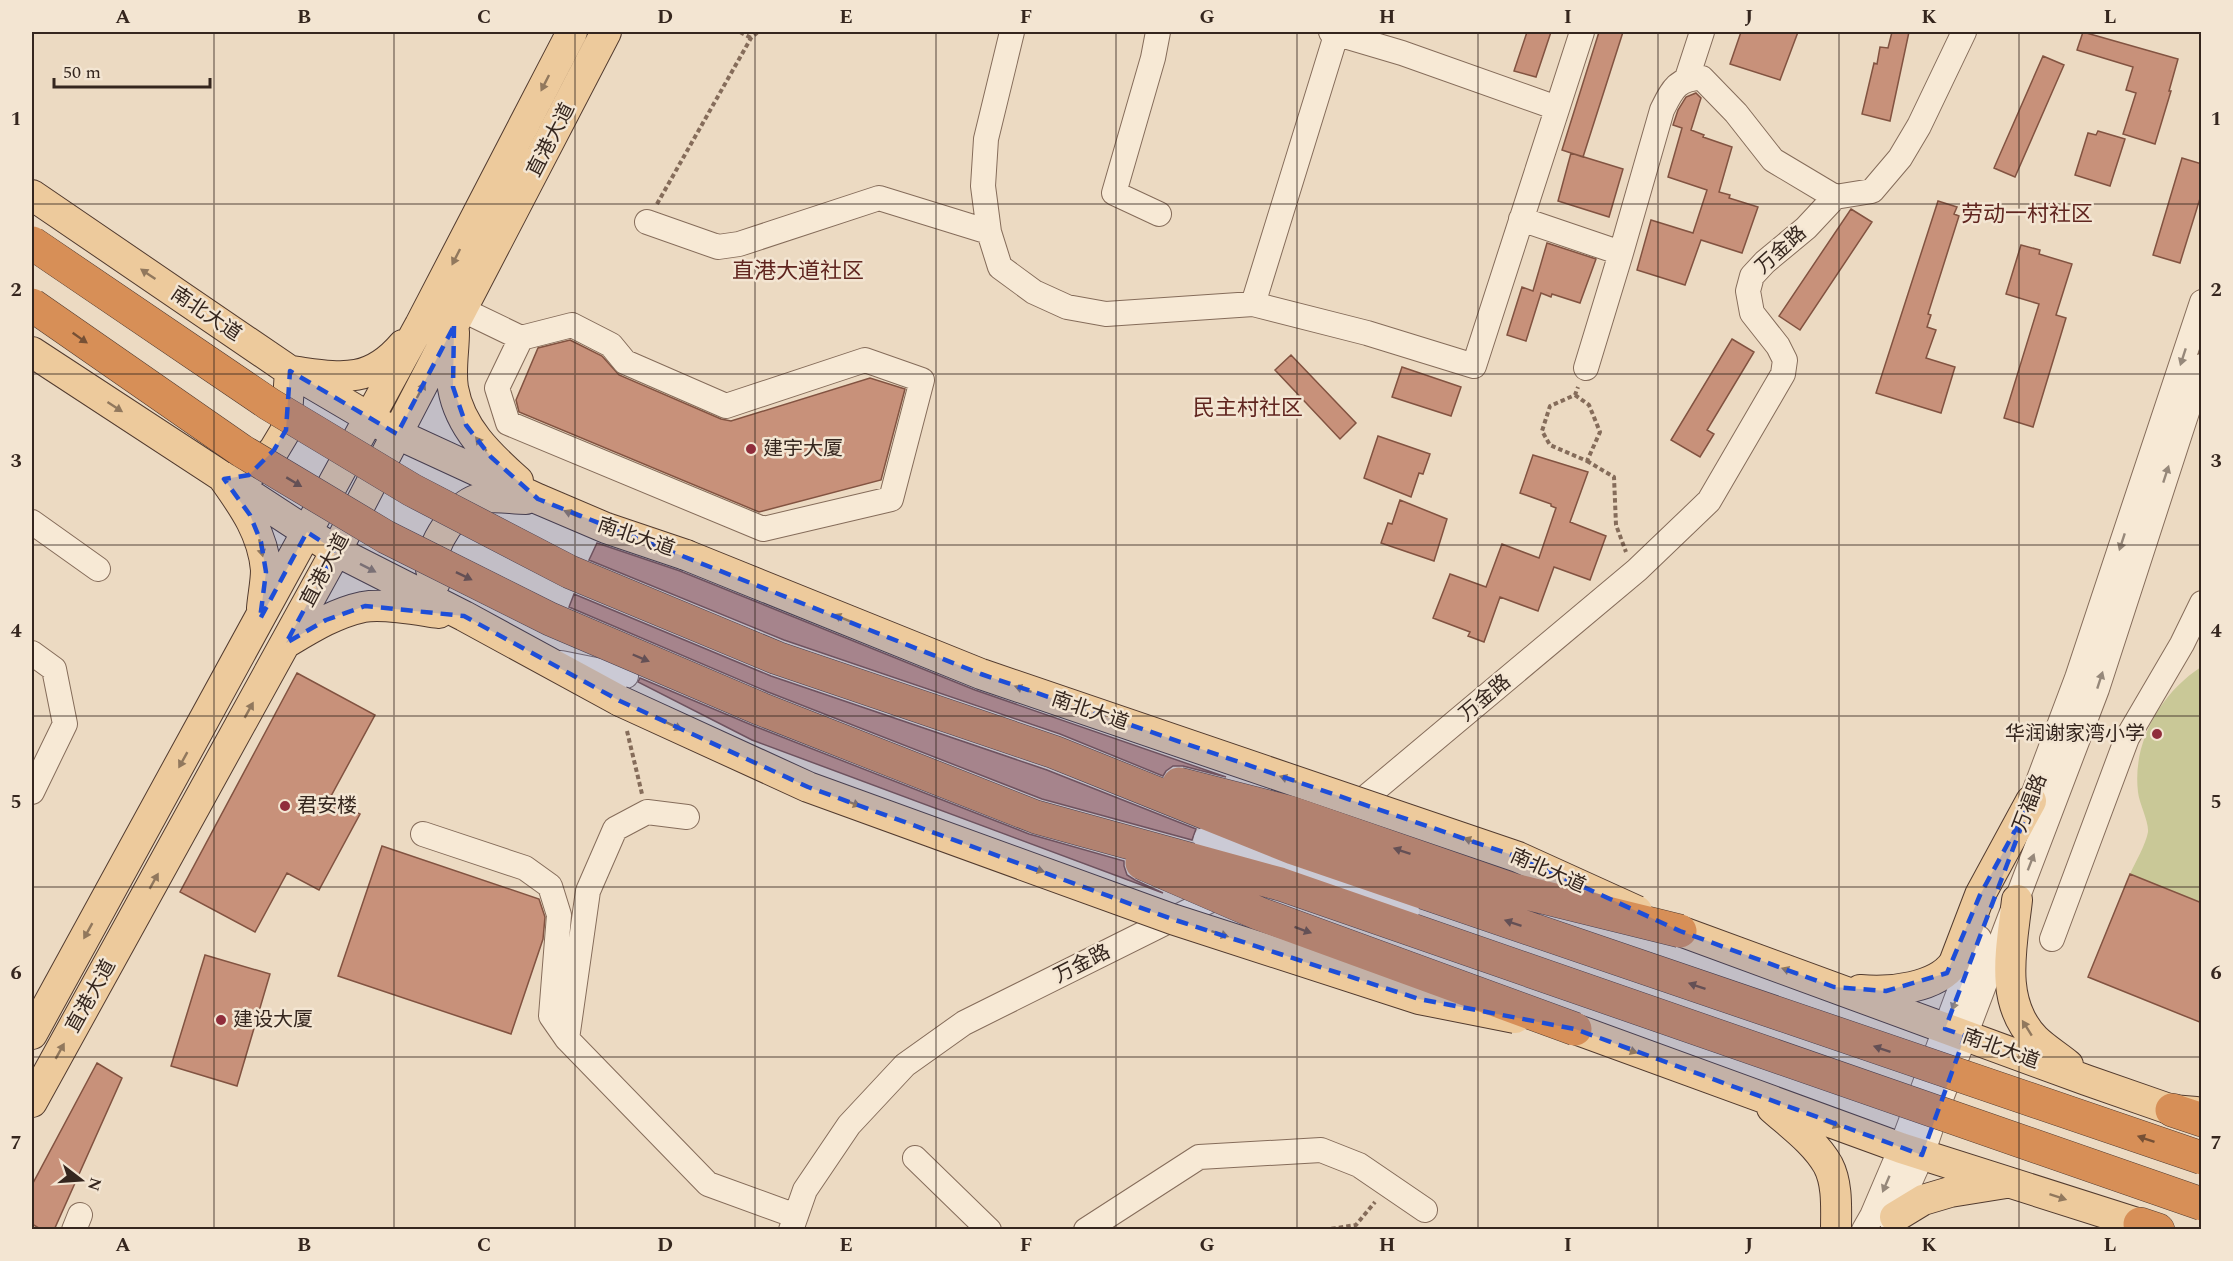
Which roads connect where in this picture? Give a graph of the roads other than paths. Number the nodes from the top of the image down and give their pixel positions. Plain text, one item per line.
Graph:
1 (572, 32) edge
2 (606, 32) edge
3 (1012, 32) edge
4 (1158, 32) edge
5 (1335, 32) edge
6 (1582, 32) edge
7 (1702, 32) edge
8 (1964, 32) edge
9 (1688, 78) junction
10 (1557, 108) junction
11 (32, 195) edge
12 (1835, 197) junction
13 (1158, 214) dead end
14 (1521, 219) junction
15 (647, 222) road end
16 (989, 232) junction
17 (32, 243) edge
18 (1621, 253) junction
19 (2202, 302) edge
20 (1253, 304) junction
21 (32, 305) edge
22 (458, 318) junction
23 (420, 326) junction
24 (521, 338) junction
25 (32, 352) edge
26 (2202, 366) edge
27 (1586, 368) dead end
28 (290, 371) junction
29 (369, 418) junction
30 (397, 434) junction
31 (224, 479) junction
32 (538, 499) junction
33 (32, 522) edge
34 (307, 532) junction
35 (336, 551) junction
36 (98, 569) dead end
37 (2202, 603) edge
38 (464, 616) junction
39 (260, 620) junction
40 (286, 643) junction
41 (32, 653) edge
42 (1054, 752) junction
43 (32, 792) edge
44 (2031, 801) junction
45 (687, 817) dead end
46 (1036, 817) junction
47 (423, 834) dead end
48 (1291, 860) junction
49 (2017, 900) junction
50 (1680, 931) junction
51 (2052, 939) dead end
52 (1834, 987) junction
53 (1575, 1029) junction
54 (1955, 1032) junction
55 (32, 1034) edge
56 (567, 1039) junction
57 (2086, 1080) junction
58 (1922, 1094) junction
59 (1764, 1099) junction
60 (32, 1102) edge
61 (2192, 1114) edge
62 (1911, 1152) junction
63 (915, 1158) dead end
64 (2202, 1158) edge
65 (2011, 1182) junction
66 (2202, 1204) edge
67 (1425, 1210) dead end
68 (794, 1223) edge
69 (1892, 1223) edge
70 (2149, 1228) edge
71 (989, 1230) edge
72 (1086, 1230) edge
73 (1836, 1230) edge
74 (1864, 1230) edge

1 -> 23 main road, 直港大道
2 - 22 main road, 直港大道
3 - 16 street
4 - 13 street
5 - 10 street
5 - 20 street
6 - 10 street
7 - 9 street
8 - 12 street
9 - 12 street
9 - 18 street
10 - 14 street
28 -> 11 main road, 南北大道
12 - 48 street, 万金路
14 - 18 street
14 - 20 street
15 - 16 street
16 - 20 street
17 - 42 highway, 南北大道, bridge
18 - 27 street
19 -> 44 street, 万福路
21 -> 46 highway, bridge
22 - 24 street
30 -> 22 main road, 直港大道
32 -> 22 main road
23 - 28 main road
23 - 29 main road, 直港大道
24 - 24 street
25 -> 31 main road
49 -> 26 street, 万福路
28 - 29 main road, 南北大道
28 - 31 main road
29 - 30 main road, 南北大道
29 - 34 main road, 直港大道
30 - 32 main road, 南北大道
30 - 35 main road, 直港大道
31 - 34 main road
31 -> 39 main road
32 - 38 main road
50 -> 32 main road, 南北大道, bridge
33 - 36 street
34 - 35 main road
34 - 39 main road, 直港大道
35 -> 38 main road
35 - 40 main road, 直港大道
37 - 51 street
38 - 40 main road
38 -> 53 main road, bridge
39 -> 55 main road, 直港大道
60 -> 40 main road, 直港大道
41 - 43 street
50 -> 42 highway, bridge
64 -> 42 highway, 南北大道, bridge
44 - 52 main road
44 -> 54 street, 万福路
45 - 56 street
46 -> 53 highway, bridge
46 - 66 highway, bridge
47 - 56 street
48 - 58 street, bridge
48 - 68 street, 万金路
49 - 54 street, 万福路
57 -> 49 main road
52 -> 50 main road, 南北大道
52 - 54 main road, 南北大道
53 -> 59 main road
54 - 57 main road, 南北大道
54 - 58 street, 万福路
56 - 68 street
57 - 61 main road, 南北大道
58 - 62 street, 万福路
59 -> 62 main road
59 - 73 main road
62 - 65 main road
62 - 69 street, 万福路
62 -> 74 street, 万福路
63 - 71 street
65 - 69 main road
65 -> 70 main road
67 - 72 street

